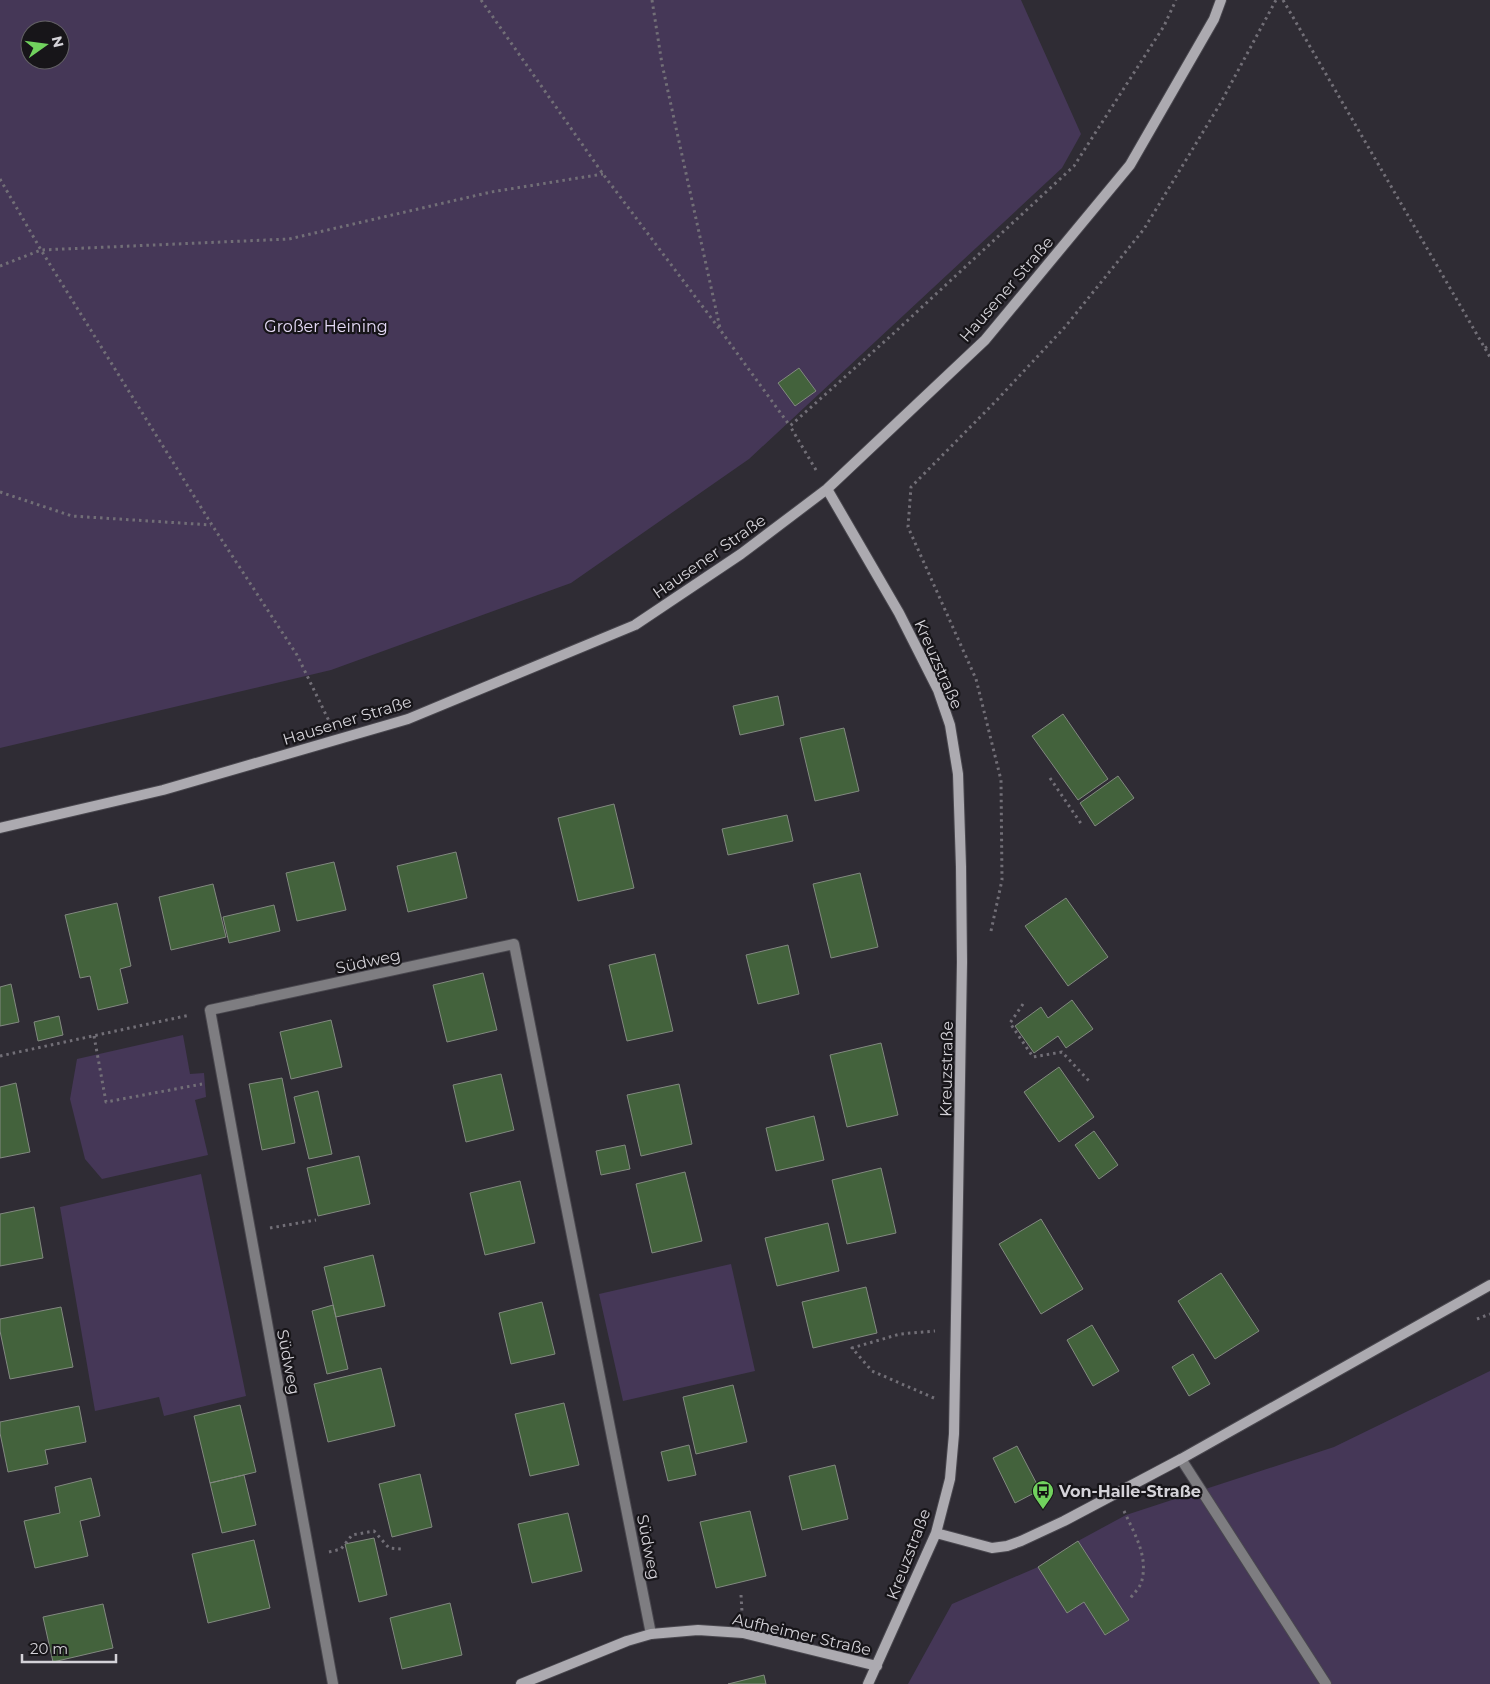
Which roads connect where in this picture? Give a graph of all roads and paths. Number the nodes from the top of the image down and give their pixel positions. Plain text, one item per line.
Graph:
1 (481, 0) edge
2 (652, 0) edge
3 (1176, 0) edge
4 (1221, 0) edge
5 (1276, 0) edge
6 (1283, 0) edge
7 (603, 174) junction
8 (0, 179) edge
9 (41, 250) junction
10 (0, 266) edge
11 (721, 331) junction
12 (1490, 345) edge
13 (1485, 348) junction
14 (1490, 357) edge
15 (790, 426) junction
16 (827, 489) junction
17 (0, 492) edge
18 (212, 525) junction
19 (338, 739) junction
20 (1050, 778) dead end
21 (1082, 825) dead end
22 (0, 828) edge
23 (991, 931) dead end
24 (1023, 1004) dead end
25 (210, 1010) junction
26 (94, 1036) junction
27 (0, 1056) edge
28 (222, 1080) junction
29 (1089, 1081) dead end
30 (316, 1220) dead end
31 (250, 1232) junction
32 (1490, 1286) edge
33 (956, 1329) junction
34 (955, 1407) junction
35 (1181, 1459) junction
36 (1115, 1494) junction
37 (936, 1533) junction
38 (401, 1549) dead end
39 (310, 1558) junction
40 (1129, 1600) dead end
41 (651, 1634) junction
42 (877, 1666) junction
43 (333, 1684) edge
44 (521, 1684) edge
45 (868, 1684) edge
46 (1326, 1684) edge

1 - 7 path
2 - 11 path
3 - 15 path
4 - 16 street, Hausener Straße
5 - 23 path
6 - 13 path
7 - 9 path
7 - 11 path
8 - 9 path
9 - 10 path
9 - 18 path
11 - 15 path
12 - 13 path
13 - 14 path
15 - 16 path
16 - 19 street, Hausener Straße
16 - 33 street, Kreuzstraße
17 - 18 path
18 - 19 path
19 - 22 street, Hausener Straße
20 - 21 path
24 - 29 path
25 - 26 path
25 - 28 street, Südweg
25 - 41 street, Südweg
26 - 27 path
26 - 28 path
28 - 31 street, Südweg
30 - 31 path
31 - 39 street, Südweg
32 - 35 street
33 - 34 street, Kreuzstraße
33 - 34 path
34 - 37 street, Kreuzstraße
35 - 36 street
35 - 46 street
36 - 37 street
36 - 40 path
37 - 42 street, Kreuzstraße
38 - 39 path
39 - 43 street, Südweg
41 - 42 street, Aufheimer Straße
41 - 44 street, Aufheimer Straße
42 - 45 street, Kreuzstraße

